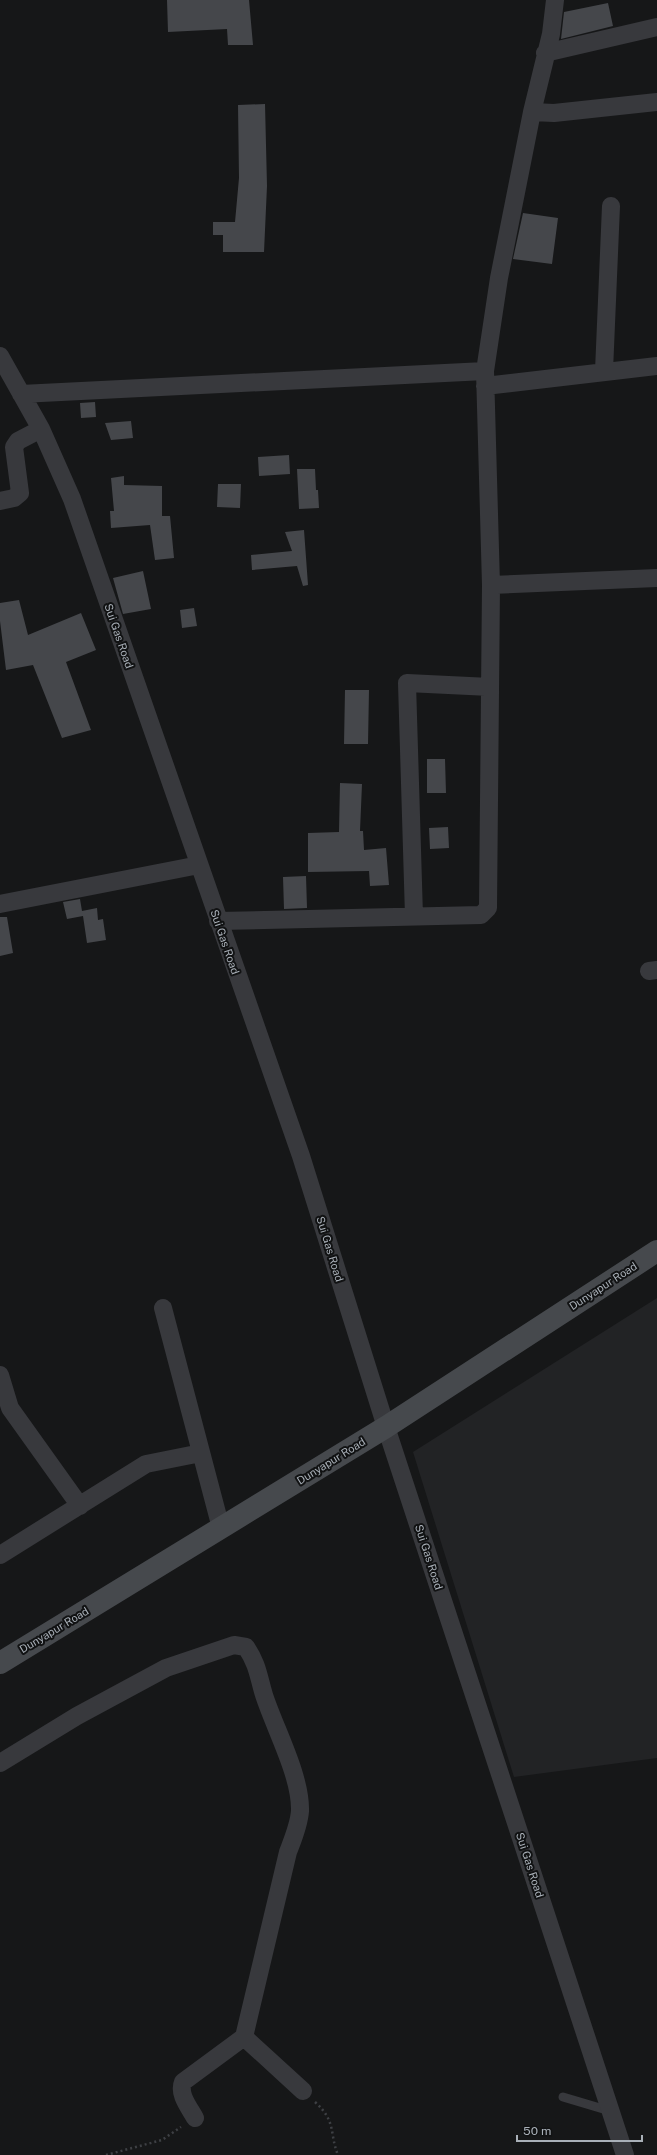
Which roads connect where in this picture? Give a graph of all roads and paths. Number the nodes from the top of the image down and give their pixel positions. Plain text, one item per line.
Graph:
1 (555, 0) edge
2 (657, 27) edge
3 (545, 53) junction
4 (657, 102) edge
5 (532, 112) junction
6 (611, 206) dead end
7 (0, 356) edge
8 (657, 366) edge
9 (604, 371) junction
10 (485, 378) junction
11 (21, 394) junction
12 (41, 429) junction
13 (0, 501) edge
14 (657, 578) edge
15 (491, 585) junction
16 (490, 686) junction
17 (198, 865) junction
18 (0, 904) edge
19 (414, 916) junction
20 (218, 921) junction
21 (657, 1251) edge
22 (163, 1308) dead end
23 (0, 1375) edge
24 (386, 1427) junction
25 (201, 1453) junction
26 (80, 1506) junction
27 (220, 1528) junction
28 (2, 1550) edge
29 (0, 1663) edge
30 (0, 1763) edge
31 (244, 2037) junction
32 (303, 2091) joint
33 (563, 2097) dead end
34 (610, 2111) junction
35 (195, 2118) joint
36 (106, 2155) edge
37 (338, 2155) edge
38 (625, 2155) edge

1 - 3 street
2 - 3 street
3 - 5 street
4 - 5 street
5 - 10 street
6 - 9 street
7 - 11 street, Sui Gas Road
8 - 9 street
9 - 10 street
10 - 11 street
10 - 15 street
11 - 12 street, Sui Gas Road
12 - 13 street
12 - 17 street, Sui Gas Road
14 - 15 street
15 - 16 street
16 - 19 street
16 - 19 street
17 - 18 street
17 - 20 street, Sui Gas Road
19 - 20 street
20 - 24 street, Sui Gas Road
21 - 24 street, Dunyapur Road
22 - 25 street
23 - 26 street
24 - 27 street, Dunyapur Road
24 - 34 street, Sui Gas Road
25 - 26 street
25 - 27 street
26 - 28 street
27 - 29 street, Dunyapur Road
30 - 31 street
31 - 32 street
31 - 35 street
32 - 37 path
33 - 34 lane
34 - 38 street, Sui Gas Road
35 - 36 path

